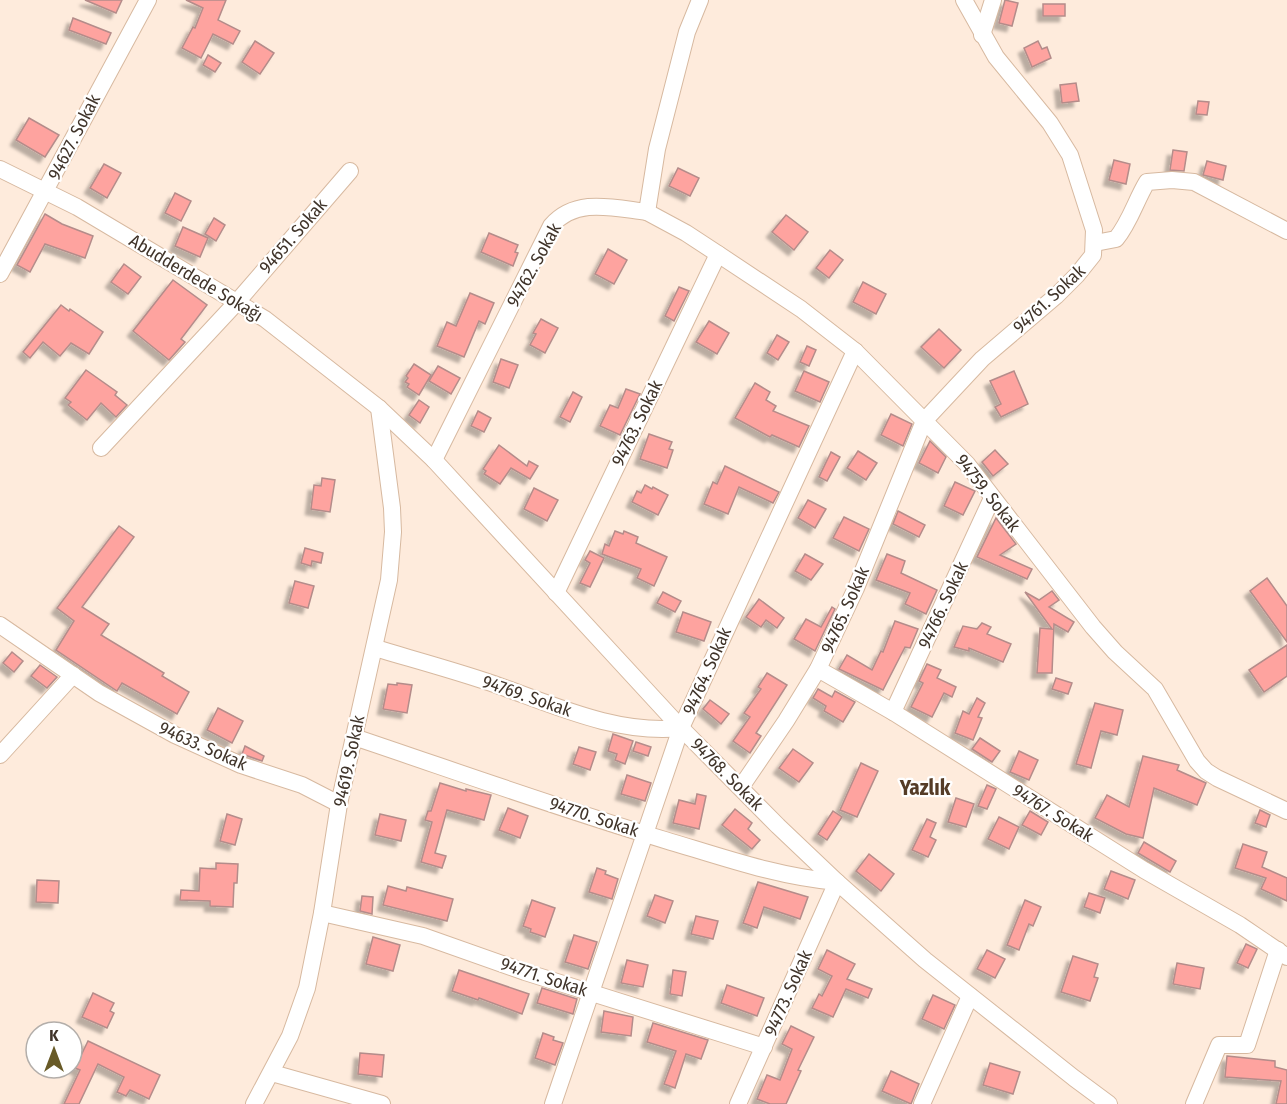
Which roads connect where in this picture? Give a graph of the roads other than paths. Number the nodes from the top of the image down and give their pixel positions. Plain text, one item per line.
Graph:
1 (148, 0) edge
2 (700, 0) edge
3 (964, 0) edge
4 (993, 0) edge
5 (982, 35) junction
6 (0, 169) edge
7 (350, 171) dead end
8 (47, 191) junction
9 (647, 212) junction
10 (1287, 231) edge
11 (1095, 243) junction
12 (718, 254) junction
13 (0, 274) edge
14 (237, 302) junction
15 (855, 351) junction
16 (379, 408) junction
17 (924, 421) junction
18 (101, 448) dead end
19 (434, 460) junction
20 (992, 498) junction
21 (556, 593) junction
22 (0, 625) edge
23 (375, 648) junction
24 (818, 669) junction
25 (73, 675) junction
26 (893, 712) junction
27 (681, 728) junction
28 (354, 737) junction
29 (0, 755) edge
30 (741, 787) junction
31 (339, 804) junction
32 (1287, 811) edge
33 (645, 834) junction
34 (837, 882) junction
35 (322, 913) junction
36 (1282, 954) edge
37 (591, 993) junction
38 (970, 996) junction
39 (764, 1047) junction
40 (272, 1073) junction
41 (254, 1104) edge
42 (382, 1104) edge
43 (553, 1104) edge
44 (738, 1104) edge
45 (922, 1104) edge
46 (1108, 1104) edge
47 (1194, 1104) edge

1 - 8 street, 94627. Sokak
2 - 9 street
3 - 5 street, 94761. Sokak
4 - 5 street
5 - 11 street, 94761. Sokak
6 - 8 street, Abudderdede Sokağı
7 - 14 street, 94651. Sokak
8 - 13 street, 94627. Sokak
8 - 14 street, Abudderdede Sokağı
9 - 12 street, 94759. Sokak
9 - 19 street, 94762. Sokak
10 - 11 street
11 - 17 street, 94761. Sokak
12 - 15 street, 94759. Sokak
12 - 21 street, 94763. Sokak
14 - 16 street, Abudderdede Sokağı
14 - 18 street, 94651. Sokak
15 - 17 street, 94759. Sokak
15 - 27 street, 94764. Sokak
16 - 19 street, 94768. Sokak
16 - 23 street, 94619. Sokak
17 - 20 street, 94759. Sokak
17 - 24 street, 94765. Sokak
19 - 21 street, 94768. Sokak
20 - 26 street, 94766. Sokak
20 - 32 street, 94759. Sokak
21 - 27 street, 94768. Sokak
22 - 25 street, 94633. Sokak
23 - 27 street, 94769. Sokak
23 - 28 street, 94619. Sokak
24 - 26 street, 94767. Sokak
24 - 30 street, 94765. Sokak
25 - 29 street
25 - 31 street, 94633. Sokak
26 - 36 street, 94767. Sokak
27 - 30 street, 94768. Sokak
27 - 33 street, 94764. Sokak
28 - 31 street, 94619. Sokak
28 - 33 street, 94770. Sokak
30 - 34 street, 94768. Sokak
31 - 35 street, 94619. Sokak
33 - 34 street, 94770. Sokak
33 - 37 street, 94764. Sokak
34 - 38 street, 94768. Sokak
34 - 39 street, 94773. Sokak
35 - 37 street, 94771. Sokak
35 - 40 street, 94619. Sokak
36 - 47 street
37 - 39 street, 94771. Sokak
37 - 43 street, 94764. Sokak
38 - 45 street
38 - 46 street, 94768. Sokak
39 - 44 street, 94773. Sokak
40 - 41 street, 94619. Sokak
40 - 42 street

